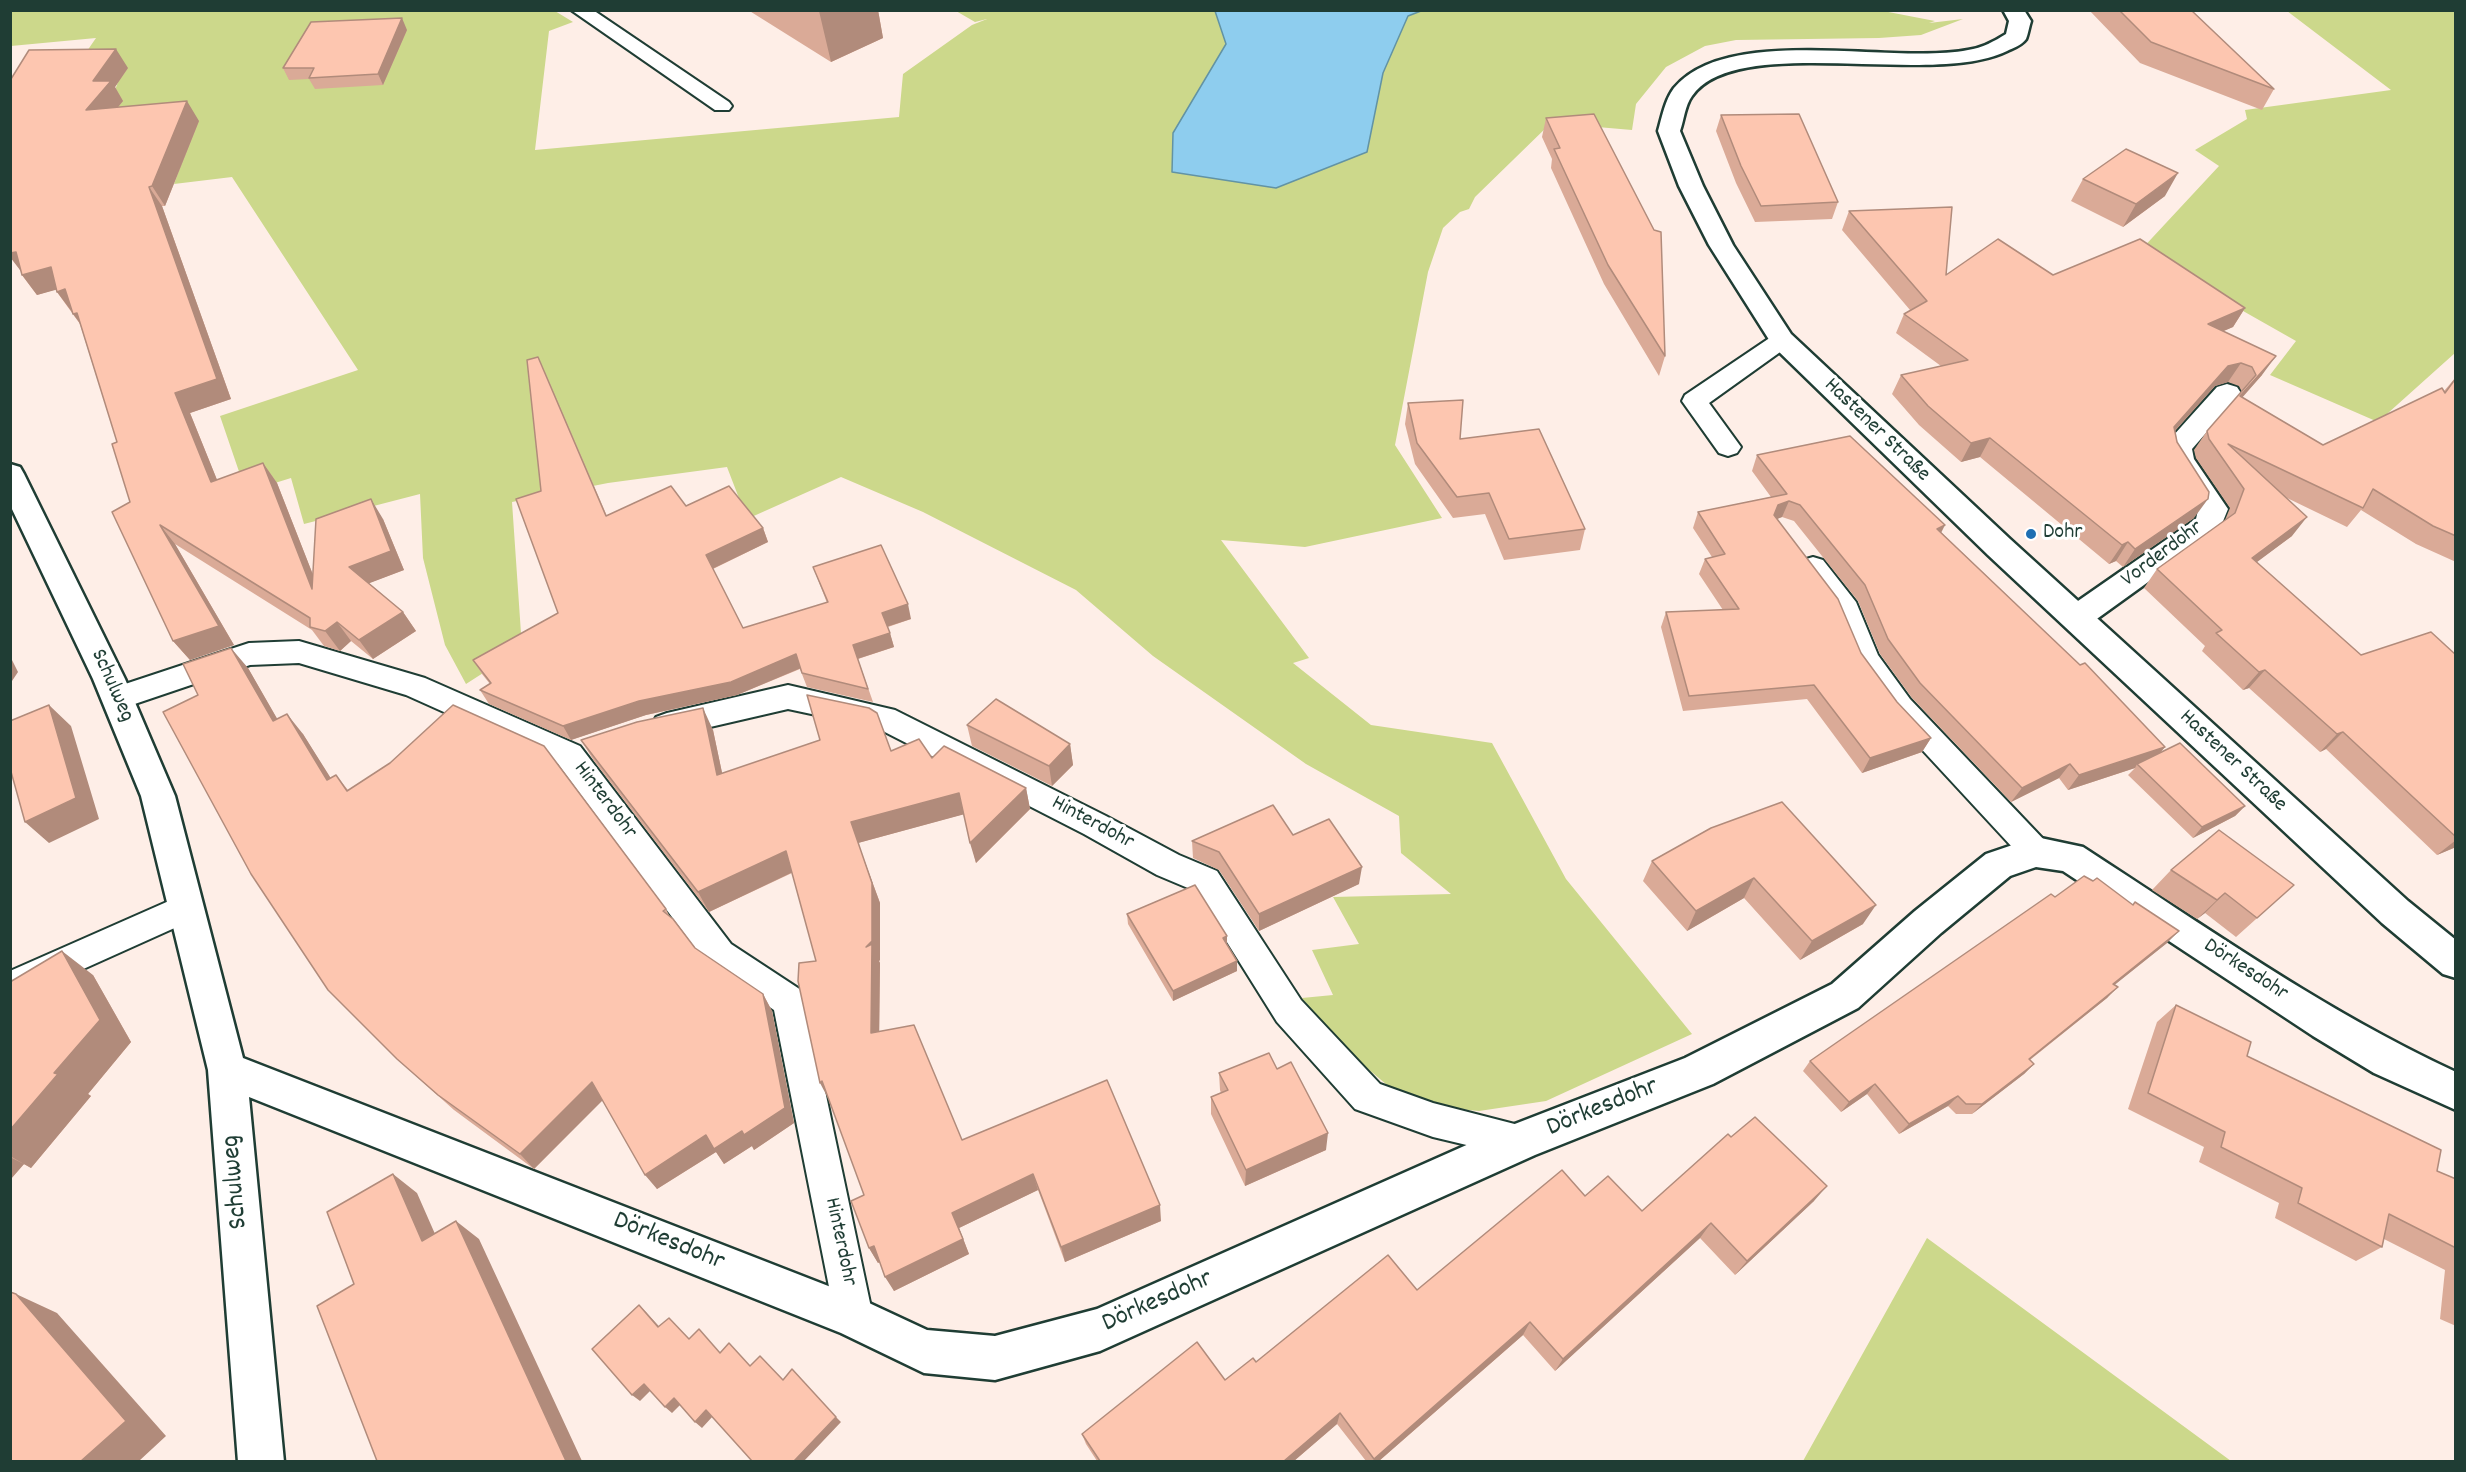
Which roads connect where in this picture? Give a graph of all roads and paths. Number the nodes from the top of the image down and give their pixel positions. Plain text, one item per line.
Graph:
1 (580, 10) edge
2 (2013, 10) edge
3 (722, 106) dead end
4 (1782, 340) junction
5 (2227, 393) edge
6 (1728, 447) dead end
7 (10, 474) edge
8 (1797, 547) edge
9 (2076, 618) junction
10 (117, 698) junction
11 (636, 732) edge
12 (2037, 852) junction
13 (187, 907) junction
14 (2456, 962) edge
15 (10, 987) edge
16 (227, 1070) junction
17 (2456, 1092) edge
18 (1521, 1141) junction
19 (854, 1317) junction
20 (261, 1461) edge

1 - 3 lane
2 - 4 street, Hastener Straße
4 - 6 lane
4 - 9 street, Hastener Straße
5 - 9 street, Vorderdohr
7 - 10 street, Schulweg
8 - 12 lane
9 - 14 street, Hastener Straße
10 - 13 street, Schulweg
10 - 19 lane, Hinterdohr
11 - 18 lane, Hinterdohr
12 - 17 street, Dörkesdohr
12 - 18 street, Dörkesdohr
13 - 15 lane
13 - 16 street, Schulweg
16 - 19 street, Dörkesdohr
16 - 20 street, Schulweg
18 - 19 street, Dörkesdohr

